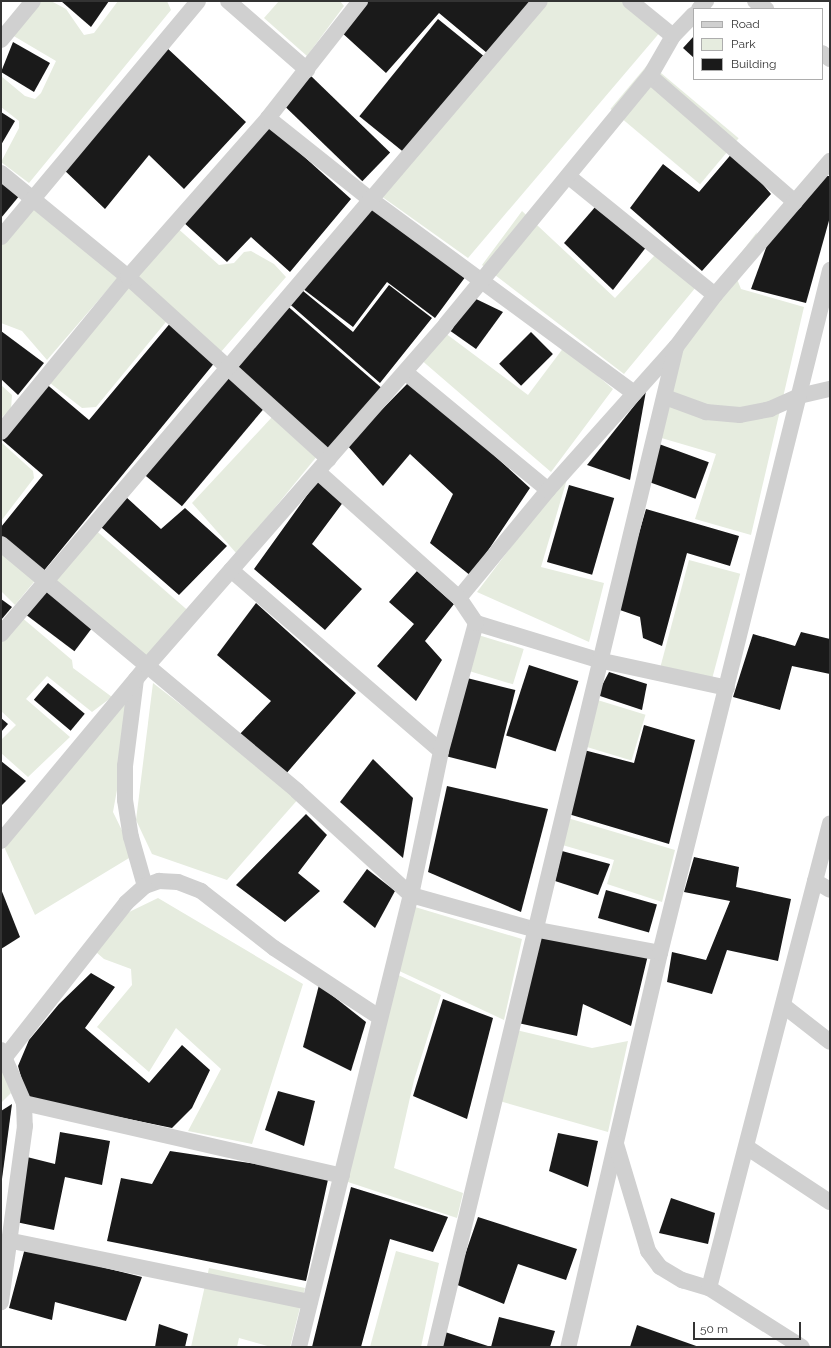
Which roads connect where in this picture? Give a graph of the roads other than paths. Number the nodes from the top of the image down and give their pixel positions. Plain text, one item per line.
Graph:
1 (33, 1) edge
2 (198, 1) edge
3 (228, 1) edge
4 (360, 1) edge
5 (540, 1) edge
6 (630, 1) edge
7 (755, 1) edge
8 (765, 8) edge
9 (693, 15) edge
10 (673, 36) junction
11 (1, 40) edge
12 (306, 70) junction
13 (650, 76) junction
14 (268, 118) junction
15 (830, 161) edge
16 (1, 173) edge
17 (568, 176) junction
18 (34, 197) junction
19 (370, 199) junction
20 (795, 202) junction
21 (1, 237) edge
22 (830, 270) edge
23 (128, 277) junction
24 (481, 281) junction
25 (715, 295) junction
26 (676, 347) junction
27 (227, 370) junction
28 (405, 372) junction
29 (830, 389) edge
30 (634, 393) junction
31 (799, 396) junction
32 (665, 398) junction
33 (1, 432) edge
34 (330, 459) junction
35 (318, 472) junction
36 (548, 490) junction
37 (1, 544) edge
38 (231, 570) junction
39 (46, 581) junction
40 (460, 598) junction
41 (476, 623) junction
42 (1, 634) edge
43 (598, 660) junction
44 (147, 666) junction
45 (136, 679) junction
46 (727, 688) junction
47 (441, 751) junction
48 (830, 823) edge
49 (1, 841) edge
50 (815, 881) junction
51 (145, 886) junction
52 (830, 890) edge
53 (411, 895) junction
54 (533, 929) junction
55 (660, 953) junction
56 (784, 1006) junction
57 (379, 1017) junction
58 (830, 1042) edge
59 (3, 1053) edge
60 (24, 1103) junction
61 (616, 1144) junction
62 (748, 1148) junction
63 (342, 1176) junction
64 (830, 1202) edge
65 (12, 1241) junction
66 (709, 1288) junction
67 (1, 1302) edge
68 (310, 1302) junction
69 (299, 1347) edge
70 (435, 1347) edge
71 (568, 1347) edge
72 (802, 1347) edge

1 - 11 street
2 - 18 street
3 - 12 street
4 - 12 street
5 - 19 street
6 - 10 street
7 - 8 street
9 - 10 street
10 - 13 street
12 - 14 street
13 - 17 street
13 - 20 street
14 - 19 street
14 - 23 street
15 - 20 street
16 - 18 street
17 - 24 street
17 - 25 street
18 - 21 street
18 - 23 street
19 - 24 street
19 - 27 street
20 - 25 street
22 - 31 street
23 - 27 street
23 - 33 street
24 - 28 street
24 - 30 street
25 - 26 street
26 - 30 street
26 - 32 street
27 - 34 street
27 - 39 street
28 - 34 street
28 - 36 street
29 - 31 street
30 - 36 street
31 - 32 street
31 - 46 street
32 - 43 street
34 - 35 street
35 - 38 street
35 - 40 street
36 - 40 street
37 - 39 street
38 - 44 street
38 - 47 street
39 - 42 street
39 - 44 street
40 - 41 street
41 - 43 street
41 - 47 street
43 - 46 street
43 - 54 street
44 - 45 street
44 - 53 street
45 - 49 street
45 - 51 street
46 - 55 street
47 - 53 street
48 - 50 street
50 - 52 street
50 - 56 street
51 - 57 street
51 - 59 street
53 - 54 street
53 - 57 street
54 - 55 street
54 - 70 street
55 - 61 street
56 - 58 street
56 - 62 street
57 - 63 street
59 - 60 street
60 - 63 street
60 - 65 street
61 - 66 street
61 - 71 street
62 - 64 street
62 - 66 street
63 - 68 street
65 - 67 street
65 - 68 street
66 - 72 street
68 - 69 street

